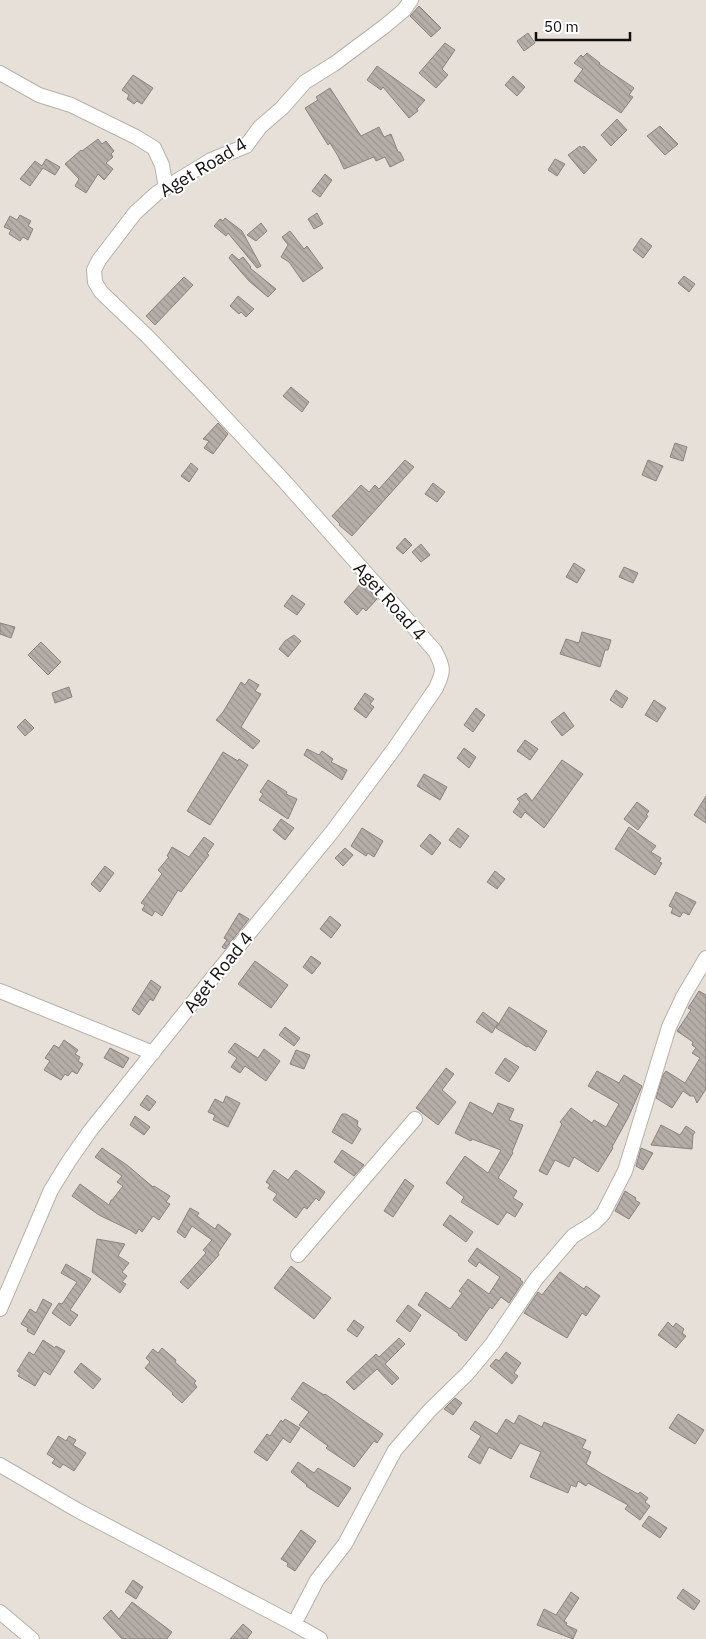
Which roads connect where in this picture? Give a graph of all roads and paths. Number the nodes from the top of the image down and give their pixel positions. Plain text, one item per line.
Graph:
1 (411, 0) edge
2 (0, 73) edge
3 (166, 188) junction
4 (706, 958) edge
5 (0, 991) edge
6 (153, 1053) junction
7 (415, 1119) dead end
8 (298, 1256) dead end
9 (0, 1309) edge
10 (0, 1465) edge
11 (0, 1612) edge
12 (294, 1624) junction
13 (32, 1639) edge
14 (320, 1639) edge

1 - 3 street, Aget Road 4
2 - 3 street
3 - 6 street, Aget Road 4
4 - 12 street
5 - 6 street
6 - 9 street, Aget Road 4
7 - 8 street
10 - 12 street
11 - 13 street
12 - 14 street

